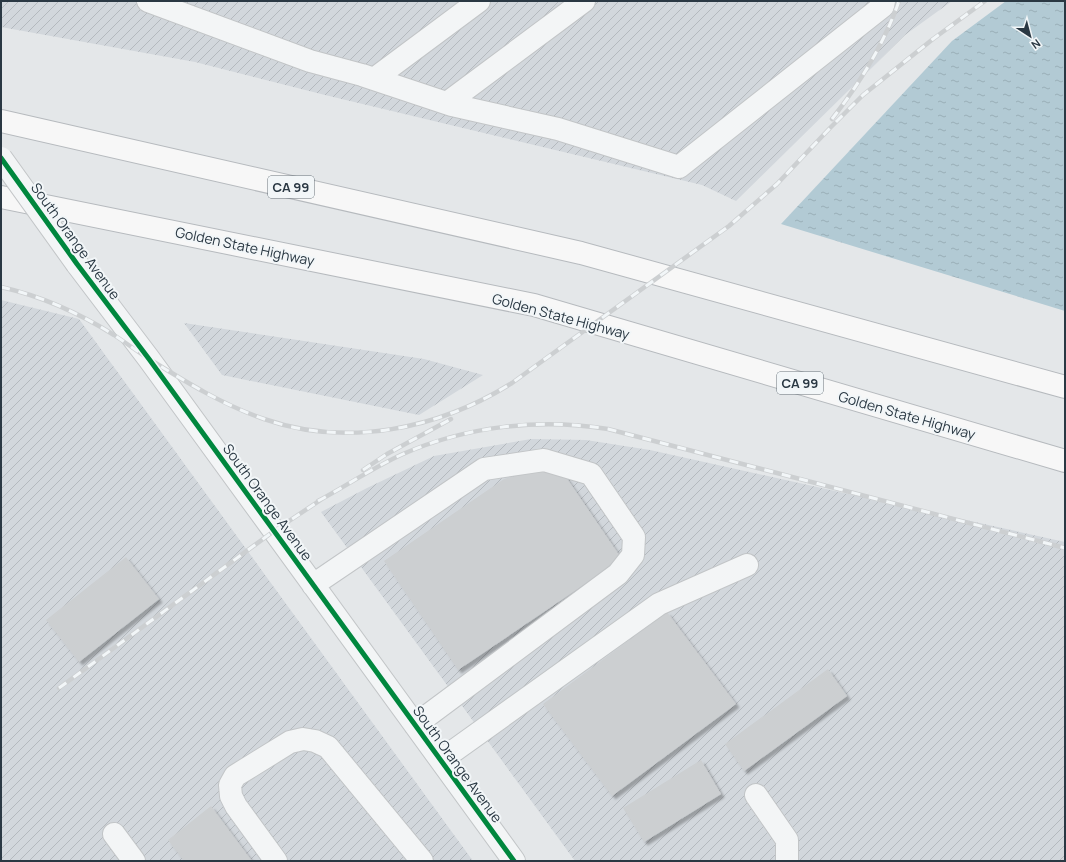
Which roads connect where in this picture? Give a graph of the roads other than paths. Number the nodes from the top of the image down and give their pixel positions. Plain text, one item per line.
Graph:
1 (148, 1) edge
2 (479, 1) edge
3 (584, 1) edge
4 (884, 1) edge
5 (374, 79) junction
6 (447, 103) junction
7 (1, 121) edge
8 (1, 158) edge
9 (1, 197) edge
10 (1065, 387) edge
11 (1065, 461) edge
12 (747, 565) dead end
13 (313, 585) junction
14 (415, 725) junction
15 (441, 760) junction
16 (756, 795) dead end
17 (114, 834) dead end
18 (134, 861) edge
19 (276, 861) edge
20 (422, 861) edge
21 (514, 861) edge
22 (787, 861) edge

1 - 5 street
2 - 5 street
3 - 6 street
4 - 6 street
5 - 6 street
7 - 10 highway, CA 99
8 - 13 street, South Orange Avenue, bridge
9 - 11 highway, Golden State Highway / CA 99
12 - 15 street
13 - 14 street, South Orange Avenue
13 - 14 street
14 - 15 street, South Orange Avenue
15 - 21 street, South Orange Avenue
16 - 22 street
17 - 18 street
19 - 20 street

